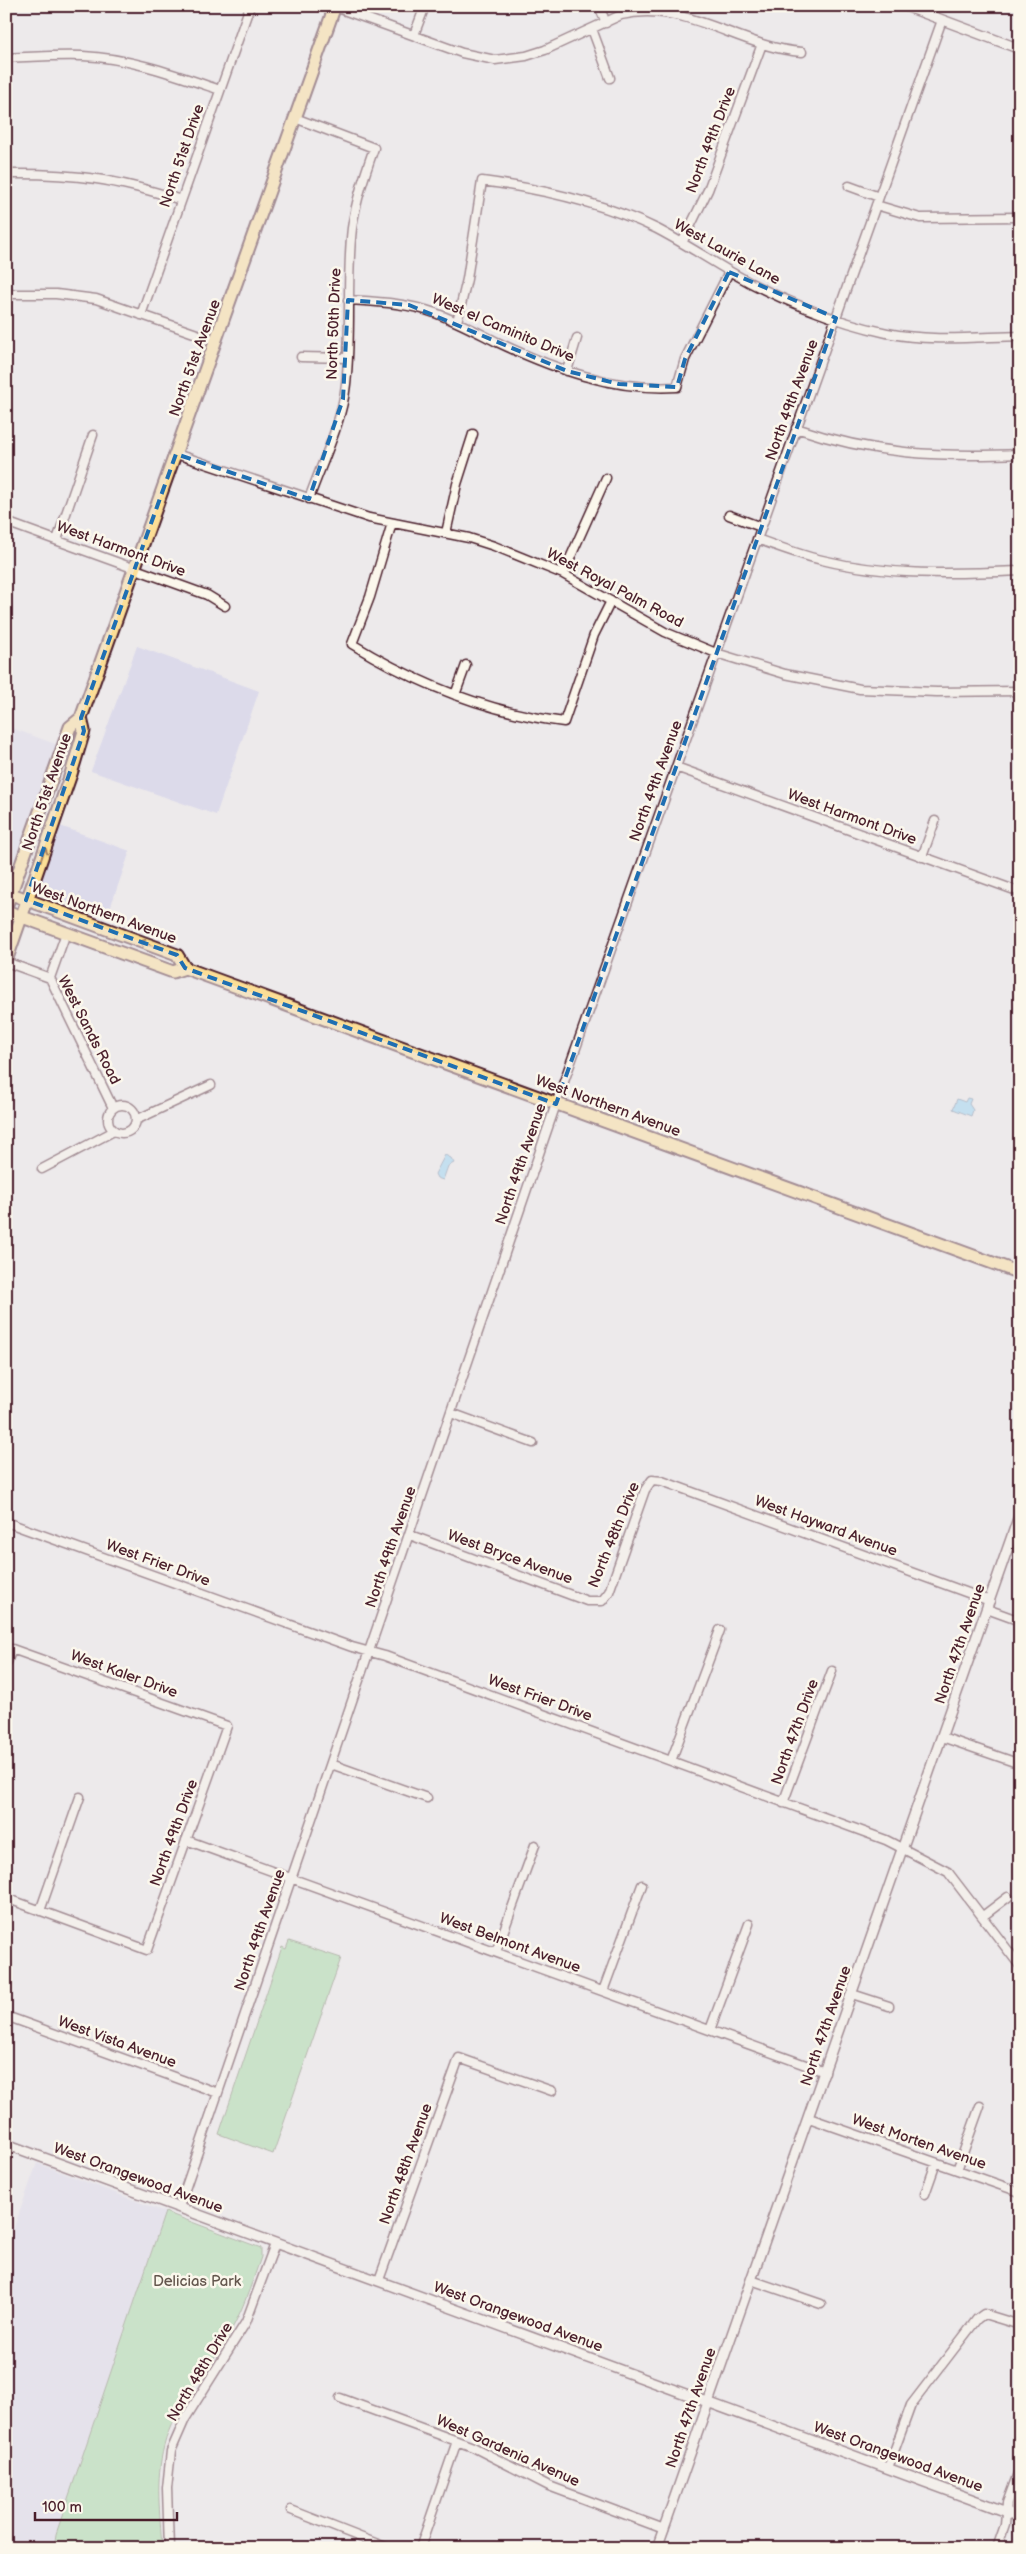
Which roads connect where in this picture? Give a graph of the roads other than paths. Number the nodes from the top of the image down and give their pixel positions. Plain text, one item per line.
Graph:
1 (250, 6) edge
2 (335, 6) edge
3 (425, 6) edge
4 (599, 6) edge
5 (692, 6) edge
6 (905, 6) edge
7 (688, 16) junction
8 (942, 20) junction
9 (606, 23) junction
10 (592, 29) junction
11 (414, 35) junction
12 (762, 44) junction
13 (1020, 48) edge
14 (802, 52) dead end
15 (6, 58) edge
16 (610, 78) dead end
17 (220, 90) junction
18 (295, 118) junction
19 (6, 174) edge
20 (849, 186) dead end
21 (879, 197) junction
22 (181, 200) junction
23 (876, 206) junction
24 (1020, 217) edge
25 (682, 243) junction
26 (729, 272) junction
27 (6, 294) edge
28 (348, 300) junction
29 (141, 315) junction
30 (836, 318) junction
31 (457, 322) junction
32 (1020, 336) edge
33 (577, 338) dead end
34 (217, 341) junction
35 (301, 357) dead end
36 (348, 358) junction
37 (567, 371) junction
38 (796, 428) junction
39 (473, 434) dead end
40 (94, 435) dead end
41 (176, 454) junction
42 (1020, 454) edge
43 (606, 478) dead end
44 (309, 499) junction
45 (730, 515) dead end
46 (6, 522) edge
47 (392, 523) junction
48 (761, 527) junction
49 (446, 533) junction
50 (757, 539) junction
51 (57, 540) junction
52 (135, 568) junction
53 (1020, 571) edge
54 (563, 574) junction
55 (611, 601) junction
56 (225, 606) dead end
57 (716, 653) junction
58 (466, 666) dead end
59 (1020, 691) edge
60 (455, 695) junction
61 (80, 718) junction
62 (676, 767) junction
63 (935, 821) dead end
64 (922, 857) junction
65 (1020, 892) edge
66 (8, 893) edge
67 (26, 900) junction
68 (6, 907) edge
69 (6, 911) edge
70 (21, 917) junction
71 (66, 933) junction
72 (6, 962) edge
73 (185, 968) junction
74 (50, 978) junction
75 (211, 1085) dead end
76 (556, 1104) junction
77 (113, 1108) junction
78 (136, 1120) junction
79 (114, 1131) junction
80 (42, 1169) dead end
81 (1020, 1273) edge
82 (451, 1414) junction
83 (533, 1442) dead end
84 (652, 1480) joint
85 (1020, 1513) edge
86 (6, 1522) edge
87 (410, 1535) junction
88 (602, 1601) joint
89 (988, 1605) junction
90 (1020, 1621) edge
91 (720, 1630) dead end
92 (370, 1652) junction
93 (6, 1665) edge
94 (832, 1671) dead end
95 (227, 1726) joint
96 (942, 1737) junction
97 (672, 1761) junction
98 (331, 1764) junction
99 (1020, 1764) edge
100 (80, 1797) dead end
101 (427, 1798) dead end
102 (783, 1802) junction
103 (186, 1840) junction
104 (536, 1845) dead end
105 (903, 1849) junction
106 (292, 1878) junction
107 (642, 1885) dead end
108 (1008, 1897) dead end
109 (6, 1898) edge
110 (40, 1911) junction
111 (983, 1916) junction
112 (749, 1924) dead end
113 (496, 1952) junction
114 (1020, 1966) edge
115 (603, 1991) junction
116 (852, 1994) junction
117 (889, 2006) dead end
118 (6, 2016) edge
119 (710, 2030) junction
120 (825, 2072) junction
121 (552, 2091) dead end
122 (218, 2094) junction
123 (980, 2106) dead end
124 (809, 2118) junction
125 (6, 2144) edge
126 (936, 2163) junction
127 (957, 2170) junction
128 (1020, 2192) edge
129 (925, 2194) dead end
130 (179, 2207) junction
131 (275, 2244) junction
132 (379, 2280) junction
133 (751, 2280) junction
134 (821, 2304) dead end
135 (1020, 2325) edge
136 (340, 2398) dead end
137 (708, 2402) junction
138 (457, 2441) junction
139 (888, 2468) junction
140 (1020, 2468) edge
141 (291, 2510) dead end
142 (1007, 2512) junction
143 (1020, 2516) edge
144 (664, 2529) junction
145 (169, 2548) edge
146 (388, 2548) edge
147 (420, 2548) edge
148 (657, 2548) edge
149 (997, 2548) edge

1 - 17 street, North 51st Drive
2 - 11 street
2 - 18 main road, North 51st Avenue
3 - 11 street
4 - 9 street
5 - 7 street
6 - 8 street
7 - 9 street
7 - 12 street
8 - 13 street
8 - 21 street, North 49th Avenue
9 - 10 street
10 - 11 street
10 - 16 street
12 - 14 street
12 - 25 street, North 49th Drive
15 - 17 street
17 - 22 street, North 51st Drive
18 - 28 street, North 50th Drive
18 - 34 main road, North 51st Avenue
19 - 22 street
20 - 21 street
21 - 23 street, North 49th Avenue
22 - 29 street, North 51st Drive
23 - 24 street
23 - 30 street, North 49th Avenue
25 - 26 street, West Laurie Lane
25 - 31 street, West Laurie Lane
26 - 30 street, West Laurie Lane
26 - 37 street, West el Caminito Drive
27 - 29 street
28 - 31 street, West el Caminito Drive
28 - 36 street, North 50th Drive
29 - 34 street
30 - 32 street, West Laurie Lane
30 - 38 street, North 49th Avenue
31 - 37 street, West el Caminito Drive
33 - 37 street
34 - 41 main road, North 51st Avenue
35 - 36 street
36 - 44 street, North 50th Drive
38 - 42 street
38 - 48 street, North 49th Avenue
39 - 49 street
40 - 51 street
41 - 44 street, West Royal Palm Road
41 - 52 main road, North 51st Avenue
43 - 54 street
44 - 47 street, West Royal Palm Road
45 - 48 street
46 - 51 street, West Harmont Drive
47 - 49 street, West Royal Palm Road
47 - 60 street
48 - 50 street, North 49th Avenue
49 - 54 street, West Royal Palm Road
50 - 53 street
50 - 57 street, North 49th Avenue
51 - 52 street, West Harmont Drive
52 - 56 street, West Harmont Drive
52 - 61 main road, North 51st Avenue
54 - 55 street, West Royal Palm Road
55 - 57 street, West Royal Palm Road
55 - 60 street
57 - 59 street, West Royal Palm Road
57 - 62 street, North 49th Avenue
58 - 60 street
61 - 66 main road, North 51st Avenue
67 -> 61 main road, North 51st Avenue
62 - 64 street, West Harmont Drive
62 - 76 street, North 49th Avenue
63 - 64 street
64 - 65 street, West Harmont Drive
66 - 67 main road, West Northern Avenue
66 - 68 main road, North 51st Avenue
67 - 70 main road, North 51st Avenue
73 -> 67 main road, West Northern Avenue
69 - 70 main road, West Northern Avenue
70 - 71 main road, West Northern Avenue
70 - 72 main road, North 51st Avenue
71 - 73 main road, West Northern Avenue
71 - 74 street
72 - 74 street, West Sands Road
73 - 76 main road, West Northern Avenue
74 - 77 street, West Sands Road
75 - 78 street
76 - 81 main road, West Northern Avenue
76 - 82 street, North 49th Avenue
77 - 78 street
77 - 79 street
78 - 79 street
79 - 80 street
82 - 83 street
82 - 87 street, North 49th Avenue
84 - 88 street, North 48th Drive
84 - 89 street, West Hayward Avenue
85 - 89 street, North 47th Avenue
86 - 92 street, West Frier Drive
87 - 88 street, West Bryce Avenue
87 - 92 street, North 49th Avenue
89 - 90 street, West Hayward Avenue
89 - 96 street, North 47th Avenue
91 - 97 street
92 - 97 street, West Frier Drive
92 - 98 street, North 49th Avenue
93 - 95 street, West Kaler Drive
94 - 102 street, North 47th Drive
95 - 103 street, North 49th Drive
96 - 99 street
96 - 105 street, North 47th Avenue
97 - 102 street, West Frier Drive
98 - 101 street
98 - 106 street, North 49th Avenue
100 - 110 street
102 - 105 street, West Frier Drive
103 - 106 street, West Belmont Avenue
103 - 110 street, North 49th Drive
104 - 113 street
105 - 111 street, West Frier Drive
105 - 116 street, North 47th Avenue
106 - 113 street, West Belmont Avenue
106 - 122 street, North 49th Avenue
107 - 115 street
108 - 111 street
109 - 110 street
111 - 114 street, West Frier Drive
112 - 119 street
113 - 115 street, West Belmont Avenue
115 - 119 street, West Belmont Avenue
116 - 117 street
116 - 120 street, North 47th Avenue
118 - 122 street, West Vista Avenue
119 - 120 street, West Belmont Avenue
120 - 124 street, North 47th Avenue
121 - 132 street, North 48th Avenue
122 - 130 street, North 49th Avenue
123 - 127 street
124 - 126 street, West Morten Avenue
124 - 133 street, North 47th Avenue
125 - 130 street, West Orangewood Avenue
126 - 127 street, West Morten Avenue
126 - 129 street
127 - 128 street, West Morten Avenue
130 - 131 street, West Orangewood Avenue
131 - 132 street, West Orangewood Avenue
131 - 145 street, North 48th Drive
132 - 137 street, West Orangewood Avenue
133 - 134 street
133 - 137 street, North 47th Avenue
135 - 139 street
136 - 138 street, West Gardenia Avenue
137 - 139 street, West Orangewood Avenue
137 - 144 street, North 47th Avenue
138 - 144 street, West Gardenia Avenue
138 - 147 street
139 - 142 street, West Orangewood Avenue
140 - 142 street
141 - 146 street
142 - 143 street, West Orangewood Avenue
142 - 149 street
144 - 148 street, North 47th Avenue

